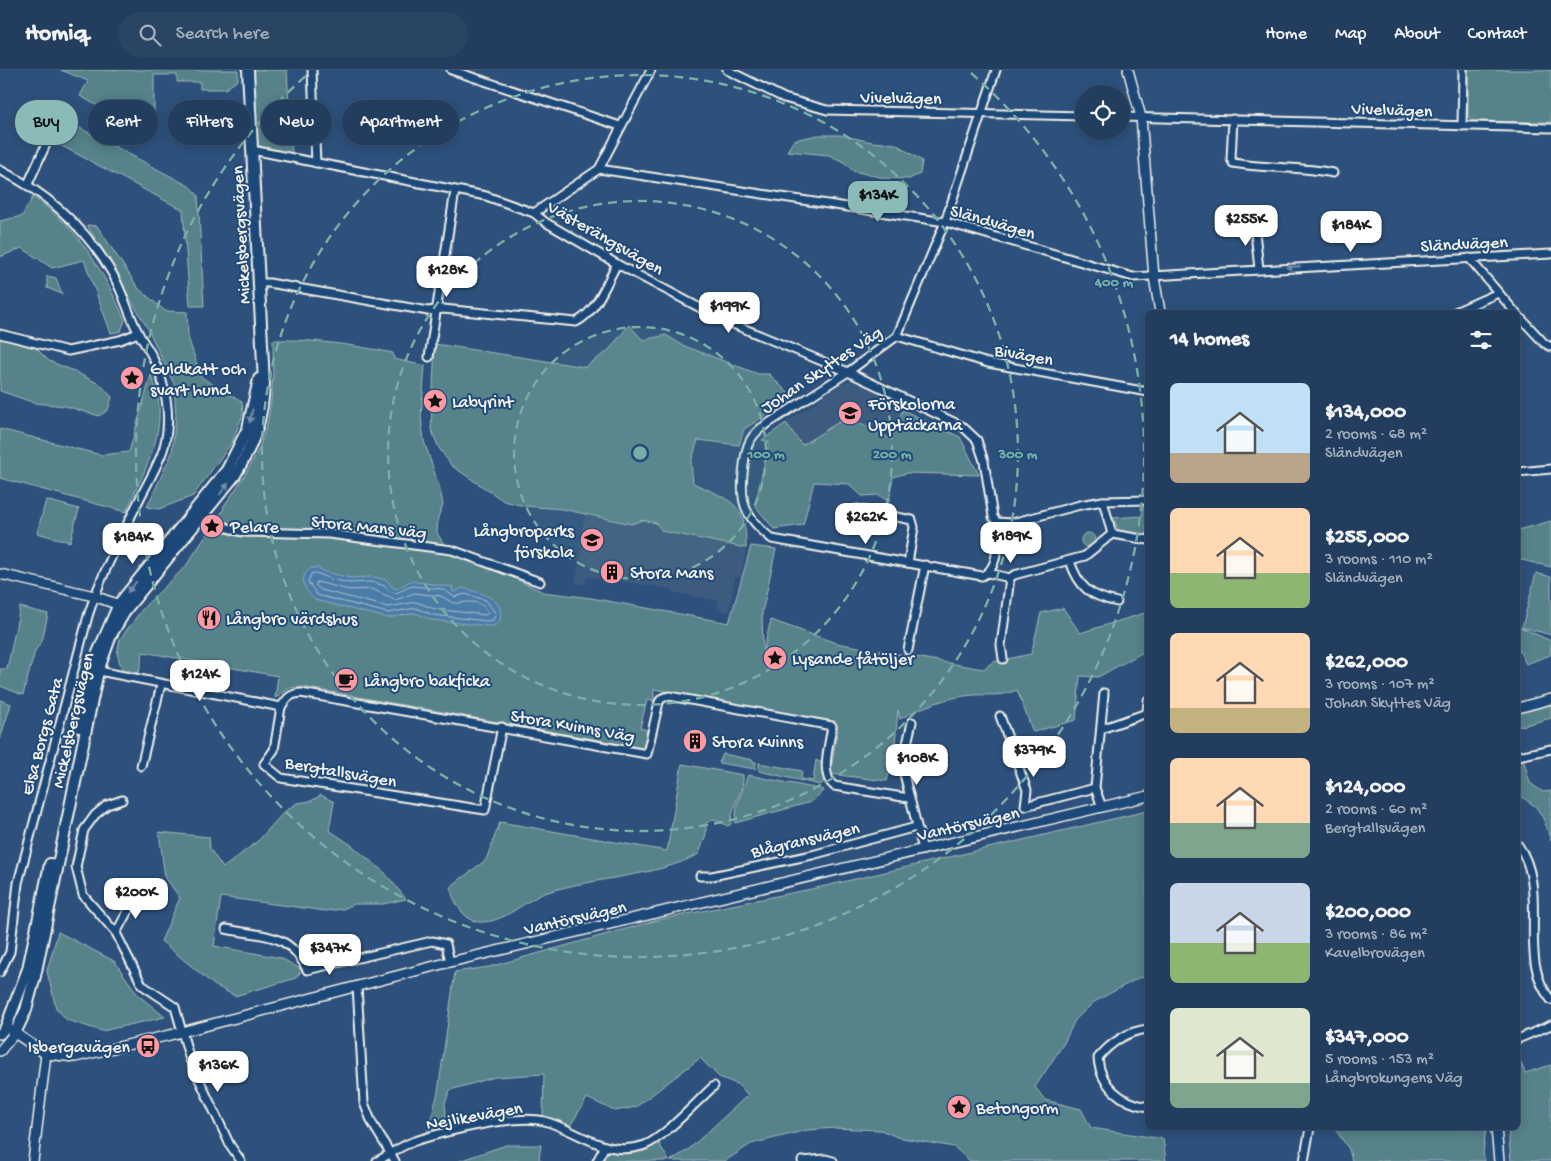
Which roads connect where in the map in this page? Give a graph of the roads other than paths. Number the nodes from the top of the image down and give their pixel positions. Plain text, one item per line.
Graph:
1 (248, 70) edge
2 (312, 70) edge
3 (451, 70) edge
4 (650, 70) edge
5 (727, 70) edge
6 (996, 70) edge
7 (1128, 70) edge
8 (1464, 70) edge
9 (982, 114) junction
10 (1075, 116) edge
11 (1130, 116) edge
12 (1142, 117) junction
13 (1233, 119) junction
14 (620, 126) junction
15 (1462, 126) junction
16 (1551, 128) edge
17 (46, 145) edge
18 (252, 150) junction
19 (316, 163) junction
20 (599, 169) junction
21 (0, 170) edge
22 (1333, 173) dead end
23 (28, 184) junction
24 (455, 191) junction
25 (534, 212) junction
26 (945, 222) junction
27 (1254, 224) dead end
28 (1551, 254) edge
29 (1469, 258) junction
30 (617, 264) junction
31 (1259, 269) junction
32 (1154, 277) junction
33 (259, 283) junction
34 (1498, 293) junction
35 (437, 310) junction
36 (1160, 310) edge
37 (1460, 310) edge
38 (1513, 310) edge
39 (1520, 318) edge
40 (138, 333) junction
41 (0, 334) edge
42 (897, 336) junction
43 (1551, 347) edge
44 (429, 357) dead end
45 (848, 372) junction
46 (1145, 391) edge
47 (1551, 468) edge
48 (1520, 472) edge
49 (1145, 500) edge
50 (1103, 502) junction
51 (857, 509) dead end
52 (201, 512) junction
53 (997, 522) junction
54 (1112, 534) junction
55 (1145, 540) edge
56 (1070, 562) junction
57 (908, 563) junction
58 (925, 565) junction
59 (988, 573) junction
60 (0, 574) edge
61 (1010, 578) junction
62 (540, 582) dead end
63 (94, 596) junction
64 (1117, 602) dead end
65 (123, 606) junction
66 (908, 650) dead end
67 (1003, 659) dead end
68 (94, 670) junction
69 (161, 685) junction
70 (1104, 693) dead end
71 (1551, 699) edge
72 (1520, 707) edge
73 (281, 708) junction
74 (1145, 713) edge
75 (1000, 716) dead end
76 (912, 722) dead end
77 (502, 727) junction
78 (1101, 730) junction
79 (1551, 749) edge
80 (1520, 756) edge
81 (141, 766) dead end
82 (1095, 788) junction
83 (1145, 797) edge
84 (909, 798) junction
85 (122, 800) dead end
86 (1102, 807) junction
87 (916, 827) junction
88 (923, 850) junction
89 (1520, 850) edge
90 (700, 876) dead end
91 (136, 896) dead end
92 (226, 929) dead end
93 (116, 933) junction
94 (450, 962) junction
95 (0, 972) edge
96 (357, 986) junction
97 (1551, 1000) edge
98 (1551, 1025) edge
99 (1145, 1030) edge
100 (7, 1031) edge
101 (181, 1032) junction
102 (1520, 1038) edge
103 (0, 1050) edge
104 (46, 1054) junction
105 (714, 1086) dead end
106 (1145, 1107) edge
107 (1310, 1130) edge
108 (1496, 1130) edge
109 (605, 1146) junction
110 (391, 1154) junction
111 (33, 1161) edge
112 (241, 1161) edge
113 (377, 1161) edge
114 (395, 1161) edge
115 (598, 1161) edge
116 (802, 1161) edge
117 (833, 1161) edge
118 (1304, 1161) edge
119 (1499, 1161) edge

1 - 18 main road, Mickelsbergsvägen
2 - 19 street
3 - 14 street
4 - 14 street
5 - 9 street, Vivelvägen
6 - 9 street, Johan Skyttes Väg
7 - 12 street
8 - 15 street
9 - 10 street, Vivelvägen
9 - 26 street, Johan Skyttes Väg
11 - 12 street, Vivelvägen
12 - 13 street, Vivelvägen
12 - 32 street
13 - 15 street, Vivelvägen
13 - 22 street
14 - 20 street
15 - 16 street, Vivelvägen
17 - 23 street
18 - 19 street, Västerängsvägen
18 - 33 main road, Mickelsbergsvägen
19 - 24 street, Västerängsvägen
20 - 25 street
20 - 26 street, Sländvägen
21 - 23 street, Elsa Borgs Gata
23 - 40 street, Elsa Borgs Gata
24 - 25 street, Västerängsvägen
24 - 35 street
25 - 30 street, Västerängsvägen
26 - 32 street, Sländvägen
26 - 42 street, Johan Skyttes Väg
27 - 31 street
28 - 29 street, Sländvägen
29 -> 31 street, Sländvägen
29 - 34 street
30 - 35 street
30 - 45 street, Västerängsvägen
31 - 32 street, Sländvägen
32 - 36 street
33 - 35 street
33 - 52 main road, Mickelsbergsvägen
34 - 37 street
34 - 38 street
35 - 44 street
39 - 43 street
40 - 41 street
40 - 63 street, Elsa Borgs Gata
42 - 45 street, Johan Skyttes Väg
42 - 46 street, Bivägen
45 - 53 street, Västerängsvägen
45 - 57 street, Johan Skyttes Väg
47 - 48 street
49 - 50 street
50 - 53 street
50 - 54 street
51 - 57 street
52 - 62 street, Stora Mans väg
52 - 65 main road, Mickelsbergsvägen
53 - 59 street
54 - 55 street
54 - 56 street
56 - 61 street
56 - 64 street
57 - 58 street, Johan Skyttes Väg
58 - 59 street, Johan Skyttes Väg
58 - 66 street
59 - 61 street, Johan Skyttes Väg
60 - 63 street
61 - 67 street
63 - 65 street
63 - 95 street, Elsa Borgs Gata
65 - 68 main road, Mickelsbergsvägen
68 - 69 street
68 - 100 main road, Mickelsbergsvägen
69 - 73 street
69 - 81 street
70 - 78 street
71 - 72 street
73 - 77 street, Stora Kvinns Väg
73 - 77 street, Bergtallsvägen
74 - 78 street
75 - 82 street
76 - 84 street
77 - 84 street, Stora Kvinns Väg
78 - 82 street
79 - 80 street
82 - 86 street
83 - 86 street, Vantörsvägen
84 - 87 street
85 - 93 street
86 - 88 street, Vantörsvägen
87 - 88 street
87 - 90 street, Blågransvägen
88 - 94 street, Vantörsvägen
89 - 97 street
91 - 93 street
92 - 94 street
93 - 101 street
94 - 96 street, Vantörsvägen
96 - 101 street, Vantörsvägen
96 - 110 street
98 - 102 street
99 - 106 street
100 - 103 street
100 - 104 street, Vantörsvägen
101 - 104 street, Vantörsvägen
101 - 112 street
104 - 111 street
105 - 109 street, Nejlikevägen
107 - 118 street
108 - 119 street
109 - 110 street, Nejlikevägen
109 - 115 street
110 - 113 street, Nejlikevägen
110 - 114 street
116 - 117 street

